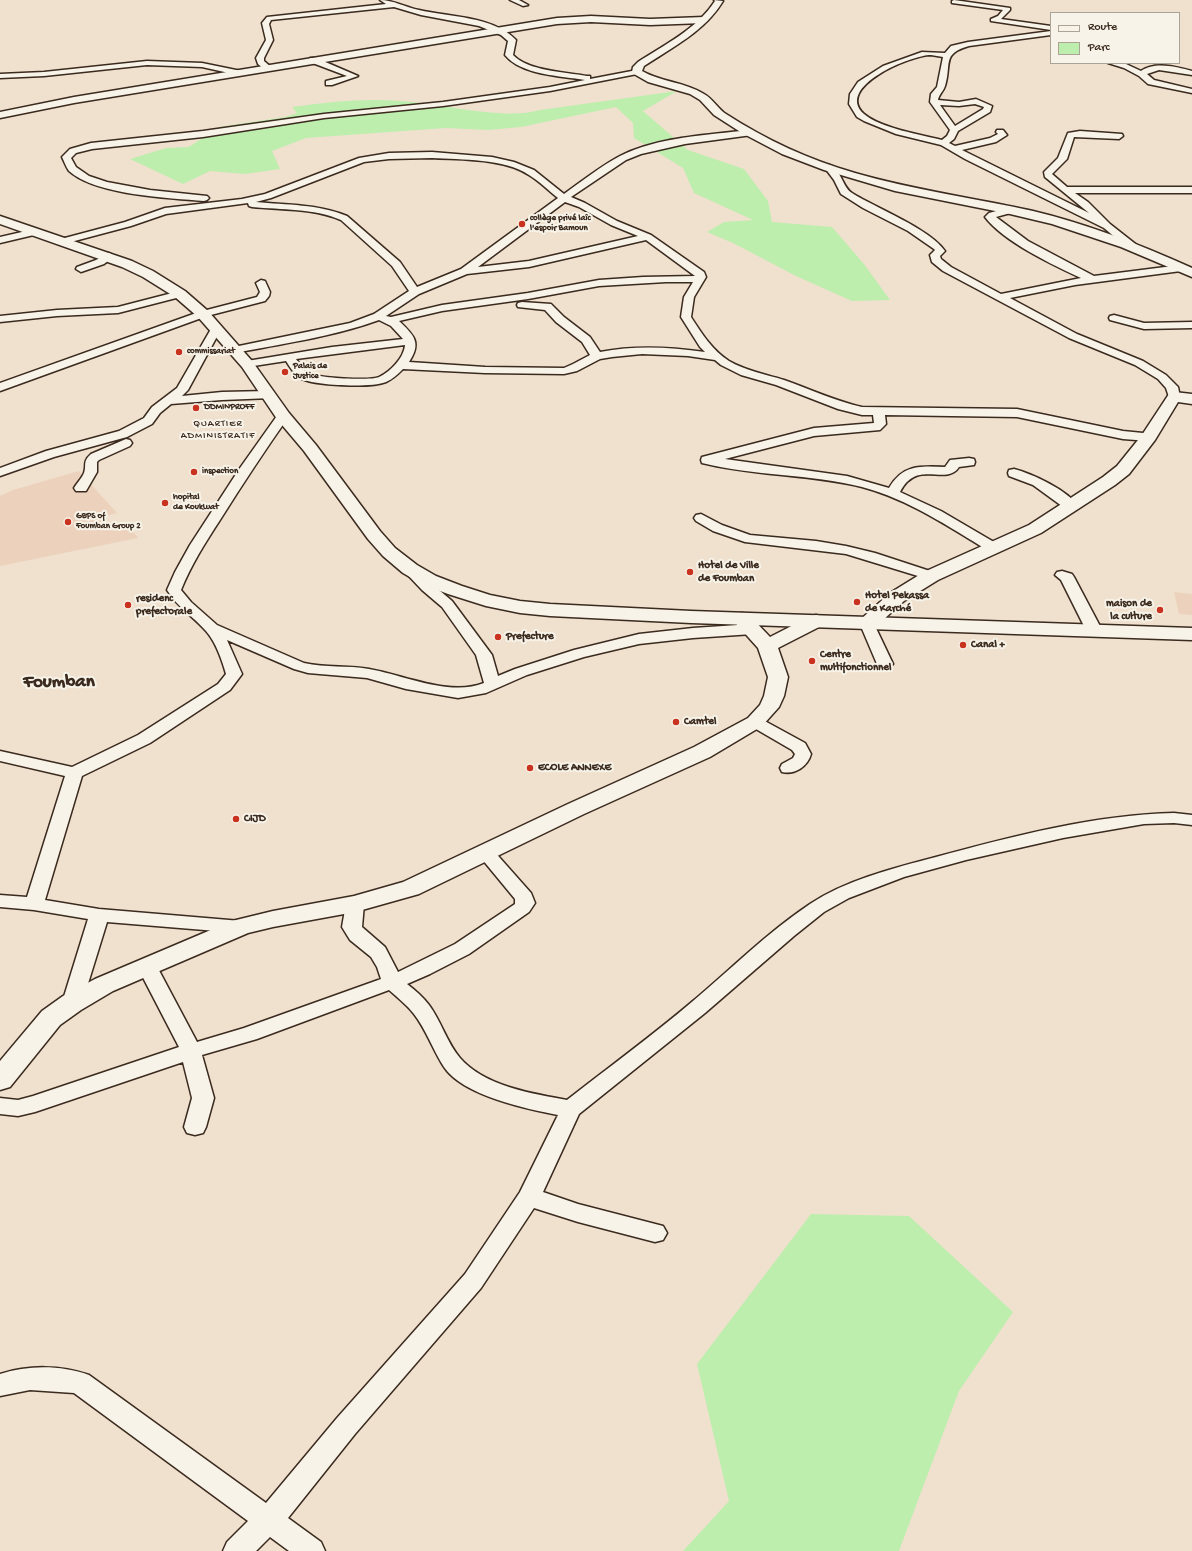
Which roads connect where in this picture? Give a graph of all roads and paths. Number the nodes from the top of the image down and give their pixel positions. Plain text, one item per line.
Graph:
1 (383, 0) edge
2 (513, 0) edge
3 (718, 0) edge
4 (954, 2) dead end
5 (393, 5) junction
6 (525, 5) dead end
7 (704, 20) junction
8 (1050, 28) edge
9 (497, 31) junction
10 (1050, 33) edge
11 (979, 34) dead end
12 (958, 39) dead end
13 (947, 55) junction
14 (314, 60) junction
15 (1117, 64) edge
16 (268, 68) junction
17 (636, 72) junction
18 (238, 73) junction
19 (1192, 73) edge
20 (1142, 74) junction
21 (0, 76) edge
22 (595, 79) junction
23 (329, 83) dead end
24 (1192, 91) edge
25 (521, 93) junction
26 (503, 96) junction
27 (532, 100) dead end
28 (934, 102) junction
29 (478, 108) dead end
30 (0, 115) edge
31 (954, 130) junction
32 (1000, 132) dead end
33 (749, 133) junction
34 (1119, 136) dead end
35 (944, 143) junction
36 (954, 149) junction
37 (829, 168) junction
38 (1065, 190) junction
39 (1192, 190) edge
40 (564, 198) junction
41 (242, 202) junction
42 (1011, 210) junction
43 (0, 220) edge
44 (1107, 226) junction
45 (35, 232) junction
46 (648, 236) junction
47 (0, 240) edge
48 (64, 241) junction
49 (1134, 248) junction
50 (109, 256) junction
51 (1181, 268) junction
52 (81, 269) dead end
53 (465, 271) junction
54 (1192, 273) edge
55 (700, 279) junction
56 (1091, 280) junction
57 (261, 282) dead end
58 (415, 292) junction
59 (180, 294) junction
60 (1000, 297) junction
61 (482, 302) junction
62 (203, 314) junction
63 (378, 316) junction
64 (1114, 318) dead end
65 (0, 319) edge
66 (391, 320) junction
67 (1192, 325) edge
68 (216, 329) junction
69 (410, 341) junction
70 (234, 350) junction
71 (289, 357) junction
72 (596, 357) junction
73 (717, 357) junction
74 (247, 364) junction
75 (401, 365) junction
76 (0, 387) edge
77 (268, 395) junction
78 (1174, 398) junction
79 (1192, 399) edge
80 (168, 401) junction
81 (878, 412) junction
82 (283, 416) junction
83 (148, 421) junction
84 (1149, 437) junction
85 (969, 462) dead end
86 (0, 472) edge
87 (1014, 473) dead end
88 (81, 488) dead end
89 (893, 493) junction
90 (1071, 506) junction
91 (701, 518) dead end
92 (994, 548) junction
93 (410, 569) junction
94 (1062, 575) dead end
95 (931, 576) junction
96 (816, 621) junction
97 (867, 624) junction
98 (212, 628) junction
99 (1094, 630) junction
100 (754, 631) junction
101 (1192, 634) edge
102 (885, 664) dead end
103 (492, 684) junction
104 (755, 722) junction
105 (0, 756) edge
106 (788, 768) dead end
107 (74, 773) junction
108 (1192, 820) edge
109 (486, 853) junction
110 (0, 901) edge
111 (34, 904) junction
112 (355, 904) junction
113 (99, 914) junction
114 (240, 927) junction
115 (147, 966) junction
116 (392, 982) junction
117 (72, 1003) junction
118 (191, 1052) junction
119 (0, 1080) edge
120 (0, 1106) edge
121 (571, 1109) junction
122 (195, 1127) dead end
123 (528, 1197) junction
124 (655, 1233) dead end
125 (0, 1385) edge
126 (269, 1520) junction
127 (237, 1551) edge
128 (311, 1551) edge

1 - 5 street
2 - 6 street
3 - 7 main road
4 - 8 street
5 - 9 street
5 - 16 street
7 - 9 main road
7 - 17 main road
9 - 14 main road
9 - 22 street
10 - 13 street
11 - 12 street
13 - 28 street
13 - 35 street
14 - 16 main road
14 - 23 street
15 - 20 street
16 - 18 main road
17 - 22 street
17 - 33 main road
18 - 21 street
18 - 30 main road
19 - 20 street
20 - 24 street
22 - 25 street
25 - 26 street
25 - 27 street
26 - 29 street
26 - 41 street
28 - 31 street
28 - 31 street
31 - 35 street
32 - 36 street
33 - 37 main road
33 - 40 street
34 - 38 street
35 - 36 street
36 - 44 street
37 - 42 main road
37 - 60 street
38 - 39 street
38 - 44 street
40 - 41 street
40 - 46 street
40 - 53 street
41 - 48 street
41 - 58 street
42 - 49 main road
42 - 56 street
43 - 45 main road
44 - 49 street
45 - 47 street
45 - 48 main road
46 - 53 street
46 - 55 street
48 - 50 main road
49 - 51 main road
50 - 52 street
50 - 59 main road
51 - 54 main road
51 - 56 street
53 - 58 street
55 - 61 street
55 - 73 street
56 - 60 street
57 - 62 street
58 - 63 street
59 - 62 main road
59 - 65 street
60 - 78 street
61 - 66 street
61 - 72 street
62 - 68 main road
62 - 76 street
63 - 66 street
63 - 70 street
64 - 67 street
66 - 69 street
68 - 70 main road
68 - 80 street
69 - 71 street
69 - 75 street
70 - 74 main road
71 - 74 street
71 - 75 street
72 - 73 street
72 - 75 street
73 - 81 street
74 - 77 main road
77 - 80 street
77 - 82 main road
78 - 79 main road
78 - 84 main road
80 - 83 street
81 - 84 street
81 - 89 street
82 - 93 main road
82 - 98 street
83 - 86 street
83 - 88 street
84 - 90 main road
85 - 89 street
87 - 90 street
89 - 92 street
90 - 92 main road
91 - 95 street
92 - 95 main road
93 - 100 main road
93 - 103 street
94 - 99 street
95 - 97 main road
96 - 97 main road
96 - 100 main road
96 - 100 main road
97 - 99 main road
97 - 102 street
98 - 103 street
98 - 107 street
99 - 101 main road
100 - 103 street
100 - 104 main road
104 - 106 street
104 - 109 main road
105 - 107 street
107 - 111 street
108 - 121 street
109 - 112 main road
109 - 116 street
110 - 111 street
111 - 113 street
112 - 114 main road
112 - 116 street
113 - 114 street
113 - 117 street
114 - 115 main road
115 - 117 main road
115 - 118 street
116 - 118 street
116 - 121 street
117 - 119 main road
118 - 120 street
118 - 122 street
121 - 123 street
123 - 124 street
123 - 126 street
125 - 126 street
126 - 127 street
126 - 128 street

